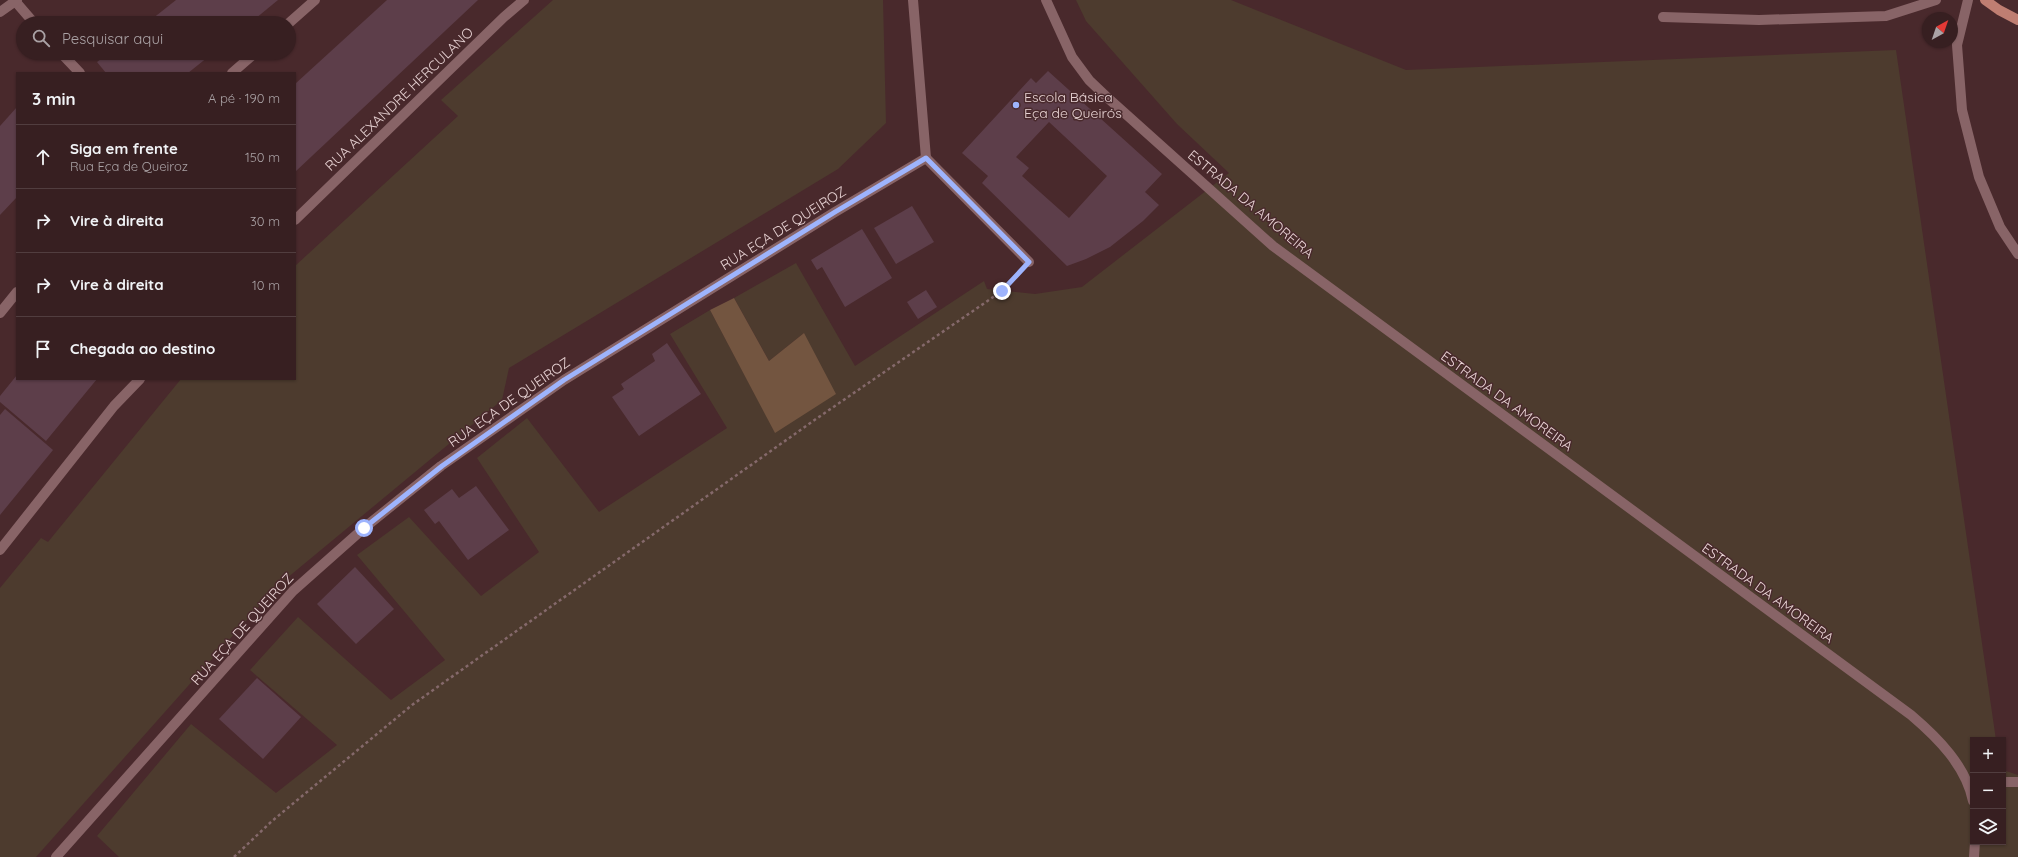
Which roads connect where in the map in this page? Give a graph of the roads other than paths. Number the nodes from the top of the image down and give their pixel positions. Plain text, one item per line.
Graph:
1 (315, 0) edge
2 (524, 0) edge
3 (914, 0) edge
4 (1046, 0) edge
5 (1936, 0) edge
6 (1968, 0) edge
7 (1985, 0) edge
8 (16, 1) edge
9 (0, 12) edge
10 (28, 16) edge
11 (296, 17) edge
12 (1663, 17) dead end
13 (2018, 20) edge
14 (68, 60) edge
15 (247, 60) edge
16 (79, 72) edge
17 (233, 72) edge
18 (926, 158) junction
19 (296, 219) edge
20 (2018, 254) edge
21 (1029, 262) road end
22 (16, 293) edge
23 (0, 313) edge
24 (139, 380) edge
25 (0, 550) edge
26 (2006, 782) edge
27 (2018, 782) edge
28 (1970, 785) edge
29 (1975, 845) edge
30 (56, 857) edge
31 (1974, 857) edge

1 - 11 street
2 - 19 street, RUA ALEXANDRE HERCULANO
3 - 18 street
4 - 28 street, ESTRADA DA AMOREIRA
5 - 12 street
6 - 20 street
7 - 13 main road
8 - 9 street
8 - 10 street
14 - 16 street
15 - 17 street
18 - 21 street
18 - 30 street, RUA EÇA DE QUEIROZ
22 - 23 street
24 - 25 street
26 - 27 street
29 - 31 street

